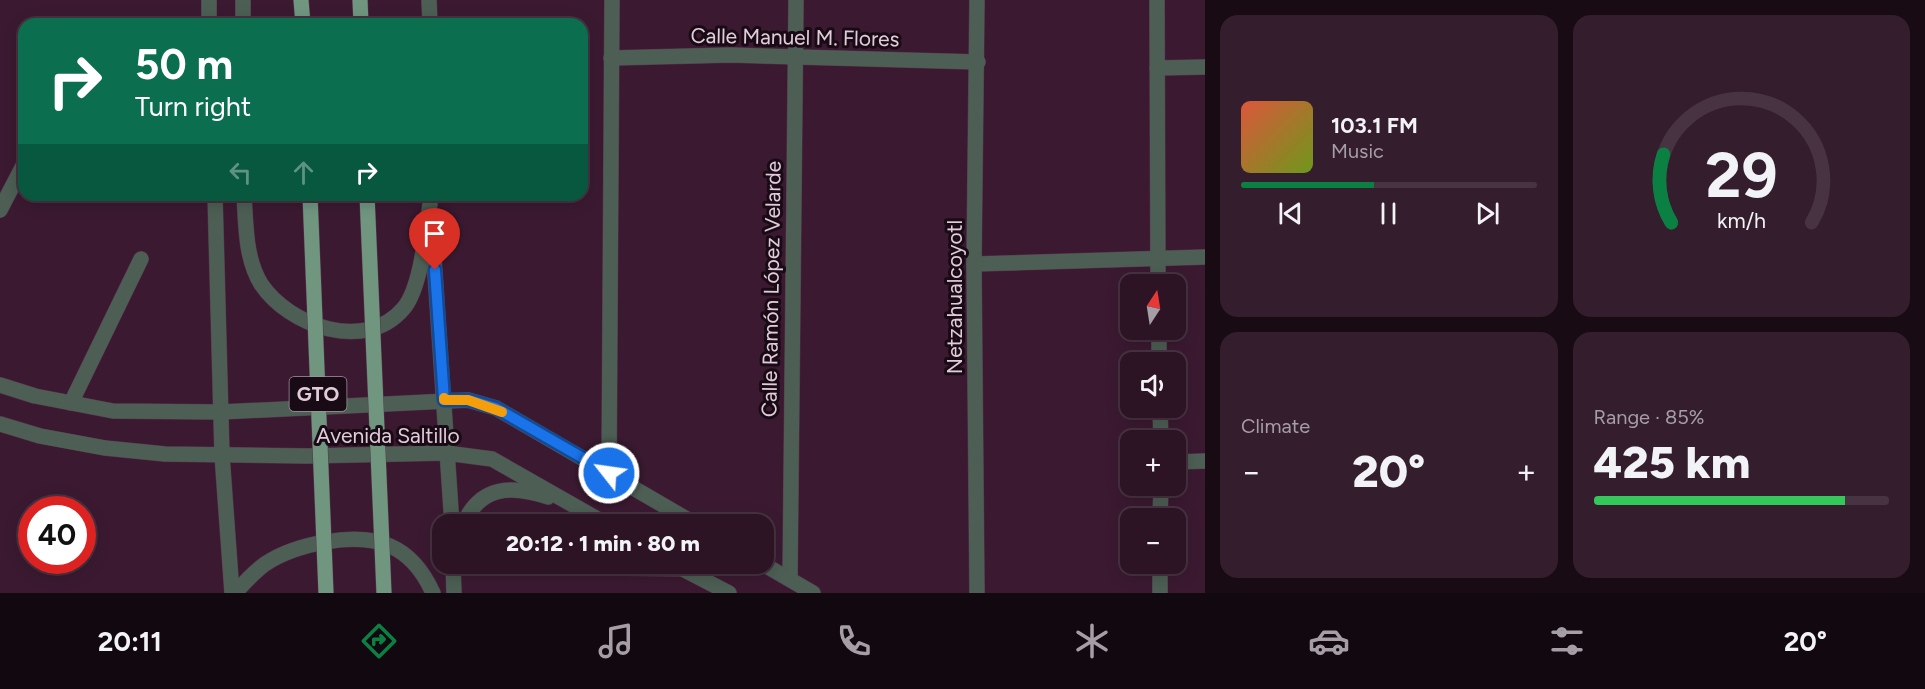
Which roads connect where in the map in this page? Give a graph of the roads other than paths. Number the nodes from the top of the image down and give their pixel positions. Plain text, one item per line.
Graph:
1 (208, 0) edge
2 (243, 0) edge
3 (301, 0) edge
4 (360, 0) edge
5 (429, 0) edge
6 (612, 0) edge
7 (796, 0) edge
8 (978, 0) edge
9 (1157, 0) edge
10 (209, 18) edge
11 (243, 18) edge
12 (302, 18) edge
13 (361, 18) edge
14 (430, 18) edge
15 (795, 57) junction
16 (611, 58) junction
17 (978, 62) junction
18 (1205, 67) edge
19 (1157, 68) junction
20 (18, 176) edge
21 (214, 201) edge
22 (244, 201) edge
23 (310, 201) edge
24 (368, 201) edge
25 (430, 201) edge
26 (430, 201) edge
27 (0, 210) edge
28 (1205, 257) edge
29 (141, 259) dead end
30 (1158, 259) junction
31 (974, 264) junction
32 (1158, 274) edge
33 (0, 385) edge
34 (444, 400) junction
35 (71, 403) junction
36 (221, 412) junction
37 (0, 424) edge
38 (446, 453) junction
39 (222, 454) junction
40 (1205, 461) edge
41 (1186, 462) edge
42 (609, 473) junction
43 (577, 507) junction
44 (451, 514) edge
45 (470, 514) edge
46 (589, 514) edge
47 (678, 514) edge
48 (774, 570) edge
49 (453, 574) edge
50 (691, 574) edge
51 (1160, 574) edge
52 (790, 579) junction
53 (233, 593) edge
54 (327, 593) edge
55 (384, 593) edge
56 (434, 593) edge
57 (454, 593) edge
58 (729, 593) edge
59 (813, 593) edge
60 (977, 593) edge
61 (1160, 593) edge

1 - 10 street
2 - 11 street
3 - 12 main road
4 - 13 main road
5 - 14 street
6 - 16 street
7 - 15 street, Calle Ramón López Velarde
8 - 17 street, Netzahualcoyotl
9 - 19 street
15 - 16 street, Calle Manuel M. Flores
15 - 17 street, Calle Manuel M. Flores
15 - 52 street, Calle Ramón López Velarde
16 - 42 street
17 - 31 street, Netzahualcoyotl
18 - 19 street
19 - 30 street
20 - 27 street
21 - 36 street
22 - 25 street
23 - 54 main road, GTO, bridge
24 - 55 main road, GTO, bridge
26 - 34 street
28 - 30 street
29 - 35 street
30 - 31 street
30 - 32 street
31 - 60 street, Netzahualcoyotl
33 - 35 street, Avenida Saltillo
34 - 36 street, Avenida Saltillo
34 - 38 street
34 - 42 street, Avenida Saltillo
35 - 36 street, Avenida Saltillo
36 - 39 street
37 - 39 street, Avenida Saltillo
38 - 39 street, Avenida Saltillo
38 - 43 street, Avenida Saltillo
38 - 44 street
39 - 53 street
40 - 41 street
42 - 47 street, Avenida Saltillo
43 - 45 street
43 - 46 street, Avenida Saltillo
48 - 52 street
49 - 57 street
50 - 58 street
51 - 61 street
52 - 59 street
53 - 56 street

